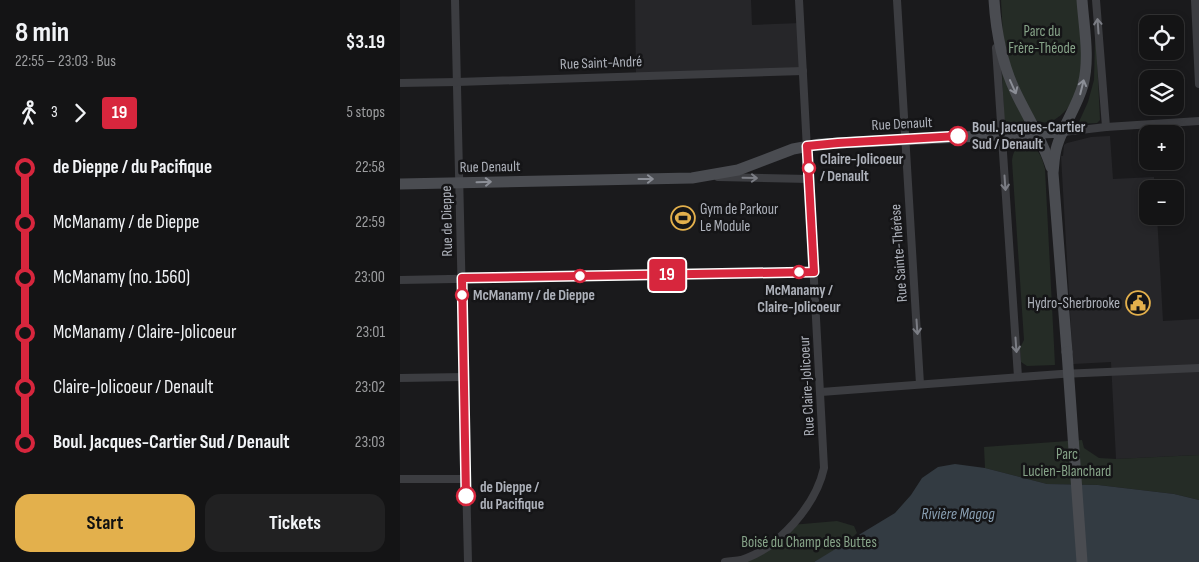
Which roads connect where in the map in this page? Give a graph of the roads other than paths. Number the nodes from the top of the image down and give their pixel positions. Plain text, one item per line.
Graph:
1 (456, 0) edge
2 (799, 0) edge
3 (897, 0) edge
4 (994, 0) edge
5 (1082, 0) edge
6 (1096, 0) edge
7 (1194, 0) edge
8 (995, 24) junction
9 (803, 71) junction
10 (457, 82) junction
11 (400, 83) edge
12 (1199, 84) edge
13 (1199, 121) edge
14 (1106, 127) junction
15 (1063, 132) junction
16 (1037, 133) junction
17 (1001, 134) junction
18 (905, 138) junction
19 (807, 146) junction
20 (1053, 173) junction
21 (701, 177) junction
22 (809, 179) junction
23 (460, 183) junction
24 (400, 184) edge
25 (814, 272) junction
26 (462, 278) junction
27 (400, 280) edge
28 (1199, 368) edge
29 (464, 377) junction
30 (1018, 377) junction
31 (400, 378) edge
32 (920, 384) junction
33 (821, 392) junction
34 (466, 478) junction
35 (400, 479) edge
36 (468, 562) edge
37 (726, 562) edge
38 (1082, 562) edge

1 - 10 street, Rue de Dieppe
2 - 9 street, Rue Claire-Jolicoeur
3 - 18 street, Rue Sainte-Thérèse
4 - 8 main road
15 -> 5 main road
14 -> 6 street
7 - 12 street
8 -> 16 main road
8 - 17 street
9 - 10 street, Rue Saint-André
9 - 19 street, Rue Claire-Jolicoeur
10 - 11 street, Rue Saint-André
10 - 23 street, Rue de Dieppe
13 - 14 street, Rue Denault
14 - 15 street, Rue Denault
15 - 16 main road, Rue Denault
15 - 20 main road
16 - 17 main road, Rue Denault
16 - 20 main road
17 - 18 main road, Rue Denault
17 -> 30 street
18 - 19 main road, Rue Denault
18 -> 32 street, Rue Sainte-Thérèse
19 - 21 main road, Rue Denault
19 - 22 street, Rue Claire-Jolicoeur
20 - 38 main road, bridge
21 -> 22 street, Rue Denault
23 -> 21 main road, Rue Denault
22 - 25 street, Rue Claire-Jolicoeur
23 - 24 main road, Rue Denault
23 - 26 street, Rue de Dieppe
25 - 26 street
25 - 33 street, Rue Claire-Jolicoeur
26 - 27 street
26 - 29 street, Rue de Dieppe
28 - 30 street
29 - 31 street
29 - 34 street, Rue de Dieppe
30 - 32 street
32 - 33 street
33 - 37 street, Rue Claire-Jolicoeur
34 - 35 street
34 - 36 street, Rue de Dieppe

